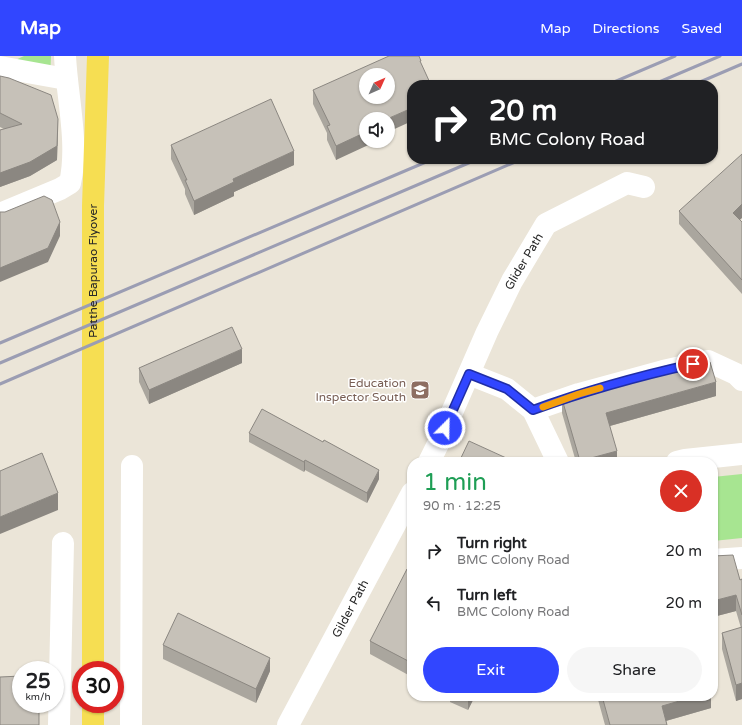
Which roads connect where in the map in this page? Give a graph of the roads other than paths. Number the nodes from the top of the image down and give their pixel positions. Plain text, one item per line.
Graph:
1 (65, 56) edge
2 (98, 56) edge
3 (0, 67) edge
4 (66, 79) junction
5 (644, 187) dead end
6 (0, 214) edge
7 (469, 374) junction
8 (742, 380) edge
9 (533, 410) junction
10 (742, 454) edge
11 (432, 457) edge
12 (556, 457) edge
13 (714, 457) edge
14 (132, 466) dead end
15 (407, 502) edge
16 (63, 543) dead end
17 (742, 558) edge
18 (718, 560) edge
19 (93, 661) edge
20 (93, 713) edge
21 (59, 725) edge
22 (93, 725) edge
23 (130, 725) edge
24 (288, 725) edge

1 - 4 street
2 - 19 main road, Patthe Bapurao Flyover
3 - 4 street
4 - 6 street
5 - 7 street, Glider Path
7 - 9 street
7 - 11 street
8 - 9 street
9 - 12 street
10 - 13 street
14 - 23 street
15 - 24 street, Gilder Path
16 - 21 street
17 - 18 street
20 - 22 main road

